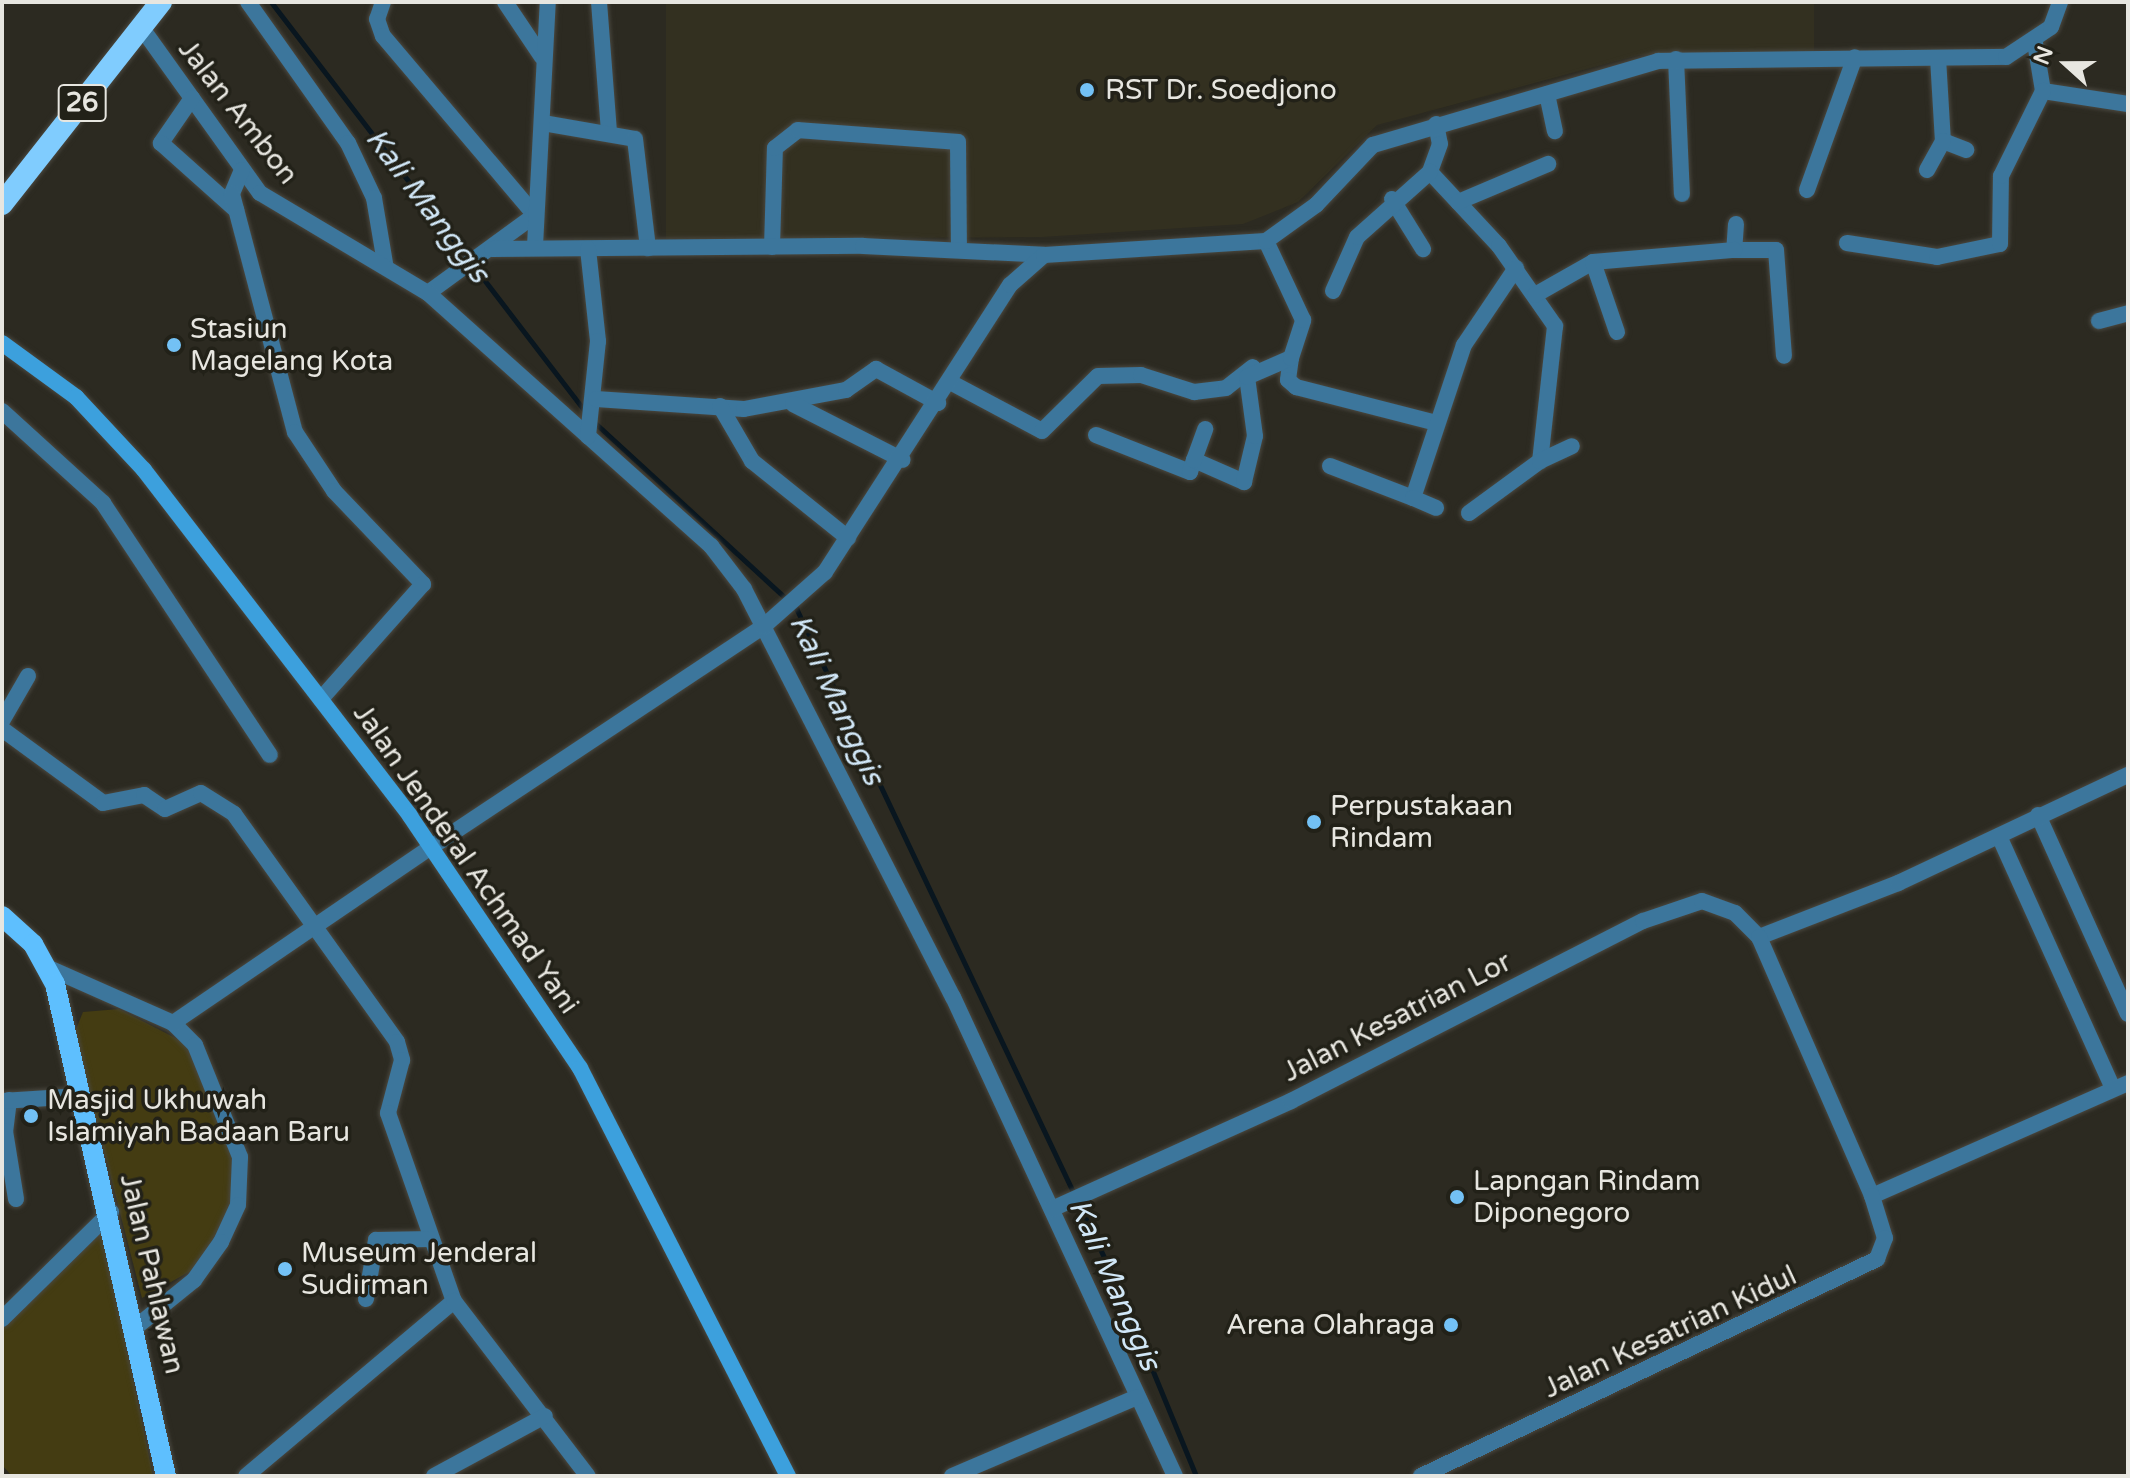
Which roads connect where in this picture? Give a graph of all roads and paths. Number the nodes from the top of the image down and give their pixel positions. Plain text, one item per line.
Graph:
1 (161, 2) edge
2 (248, 2) edge
3 (383, 2) edge
4 (505, 2) edge
5 (548, 2) edge
6 (599, 2) edge
7 (2060, 2) edge
8 (141, 27) junction
9 (2035, 43) junction
10 (542, 57) junction
11 (1855, 57) junction
12 (1938, 58) junction
13 (1676, 59) junction
14 (2043, 91) junction
15 (1547, 94) junction
16 (192, 98) junction
17 (2128, 104) edge
18 (543, 123) junction
19 (1436, 124) junction
20 (609, 131) junction
21 (1555, 131) dead end
22 (1943, 141) junction
23 (1966, 150) dead end
24 (1548, 164) dead end
25 (242, 170) junction
26 (1927, 170) dead end
27 (1430, 172) junction
28 (1807, 190) dead end
29 (1682, 194) dead end
30 (1392, 199) junction
31 (1458, 202) junction
32 (2, 204) edge
33 (236, 210) junction
34 (535, 215) junction
35 (1736, 224) dead end
36 (1266, 241) junction
37 (1847, 243) dead end
38 (535, 246) junction
39 (772, 247) junction
40 (648, 248) junction
41 (492, 249) junction
42 (588, 249) junction
43 (1423, 249) dead end
44 (959, 250) junction
45 (1734, 250) junction
46 (1044, 255) junction
47 (1593, 262) junction
48 (385, 263) junction
49 (1516, 268) junction
50 (1333, 291) dead end
51 (428, 293) junction
52 (1535, 295) junction
53 (2128, 313) edge
54 (2099, 321) dead end
55 (1617, 332) dead end
56 (2, 343) edge
57 (1784, 356) dead end
58 (1291, 357) junction
59 (950, 382) junction
60 (1249, 391) junction
61 (1207, 399) dead end
62 (938, 403) junction
63 (793, 404) junction
64 (720, 406) junction
65 (2, 411) edge
66 (592, 419) junction
67 (1436, 423) junction
68 (1205, 429) dead end
69 (1096, 435) dead end
70 (1572, 446) dead end
71 (903, 460) junction
72 (1194, 460) junction
73 (1540, 461) junction
74 (1330, 466) dead end
75 (1413, 498) junction
76 (1436, 508) dead end
77 (1469, 513) dead end
78 (848, 538) junction
79 (764, 626) junction
80 (28, 676) dead end
81 (321, 699) junction
82 (2, 721) edge
83 (2, 729) edge
84 (270, 755) dead end
85 (2128, 775) edge
86 (2038, 815) junction
87 (1999, 836) junction
88 (430, 848) junction
89 (2, 916) edge
90 (310, 928) junction
91 (1759, 937) junction
92 (49, 968) junction
93 (2128, 1014) edge
94 (173, 1023) junction
95 (2121, 1086) edge
96 (80, 1096) junction
97 (6, 1101) edge
98 (1872, 1196) junction
99 (16, 1199) dead end
100 (1052, 1209) junction
101 (111, 1212) junction
102 (431, 1239) junction
103 (366, 1299) dead end
104 (454, 1301) junction
105 (2, 1319) edge
106 (136, 1327) junction
107 (1137, 1397) junction
108 (545, 1416) junction
109 (166, 1476) edge
110 (246, 1476) edge
111 (434, 1476) edge
112 (588, 1476) edge
113 (788, 1476) edge
114 (952, 1476) edge
115 (1175, 1476) edge
116 (1421, 1476) edge

1 - 8 highway, 26
2 - 48 street
3 - 34 street
4 - 10 street
5 - 10 street
6 - 20 street
7 - 9 street
8 - 16 street, Jalan Ambon
8 - 32 highway, 26
9 - 12 street
9 - 14 street
10 - 18 street
11 - 12 street
11 - 13 street
11 - 28 street
12 - 22 street
13 - 15 street
13 - 29 street
14 - 17 street
14 - 37 street
15 - 19 street
15 - 21 street
16 - 25 street, Jalan Ambon
16 - 33 street
18 - 20 street
18 - 34 street
19 - 27 street
19 - 36 street
20 - 40 street
22 - 23 street
22 - 26 street
24 - 31 street
25 - 33 street
25 - 48 street, Jalan Ambon
27 - 30 street
27 - 31 street
30 - 43 street
30 - 50 street
31 - 49 street
33 - 81 street
34 - 38 street
34 - 41 street
35 - 45 street
36 - 46 street
36 - 58 street
38 - 41 street
38 - 42 street
39 - 40 street
39 - 44 street
39 - 44 street
40 - 42 street
41 - 51 street
42 - 66 street
44 - 46 street
45 - 47 street
45 - 57 street
46 - 59 street
47 - 52 street
47 - 55 street
48 - 51 street, Jalan Ambon
49 - 52 street
49 - 67 street
51 - 66 street, Jalan Ambon
52 - 73 street
53 - 54 street
56 - 81 main road, Jalan Jenderal Achmad Yani
58 - 59 street
58 - 60 street
58 - 67 street
59 - 62 street
60 - 61 street
60 - 72 street
62 - 63 street
62 - 71 street
63 - 64 street
63 - 71 street
64 - 66 street
64 - 78 street
65 - 84 street
66 - 79 street, Jalan Ambon
67 - 75 street
68 - 72 street
69 - 72 street
70 - 73 street
71 - 78 street
73 - 77 street
74 - 75 street
75 - 76 street
78 - 79 street
79 - 88 street
79 - 100 street, Jalan Ambon
80 - 82 street
81 - 88 main road, Jalan Jenderal Achmad Yani
83 - 90 street
85 - 86 street
86 - 87 street
86 - 93 street
87 - 91 street
87 - 95 street
88 - 90 street
88 - 113 main road, Jalan Jenderal Achmad Yani
89 - 92 main road, Jalan Pahlawan
90 - 94 street
90 - 102 street
91 - 98 street
91 - 100 street, Jalan Kesatrian Lor
92 - 94 street
92 - 96 main road, Jalan Pahlawan
94 - 106 street
95 - 98 street
96 - 97 street
96 - 101 main road, Jalan Pahlawan
97 - 99 street
98 - 116 street, Jalan Kesatrian Kidul
100 - 107 street, Jalan Ambon
101 - 105 street
101 - 106 main road, Jalan Pahlawan
102 - 103 street
102 - 104 street
104 - 108 street
104 - 110 street
106 - 109 main road, Jalan Pahlawan
107 - 114 street
107 - 115 street, Jalan Ambon
108 - 111 street
108 - 112 street

